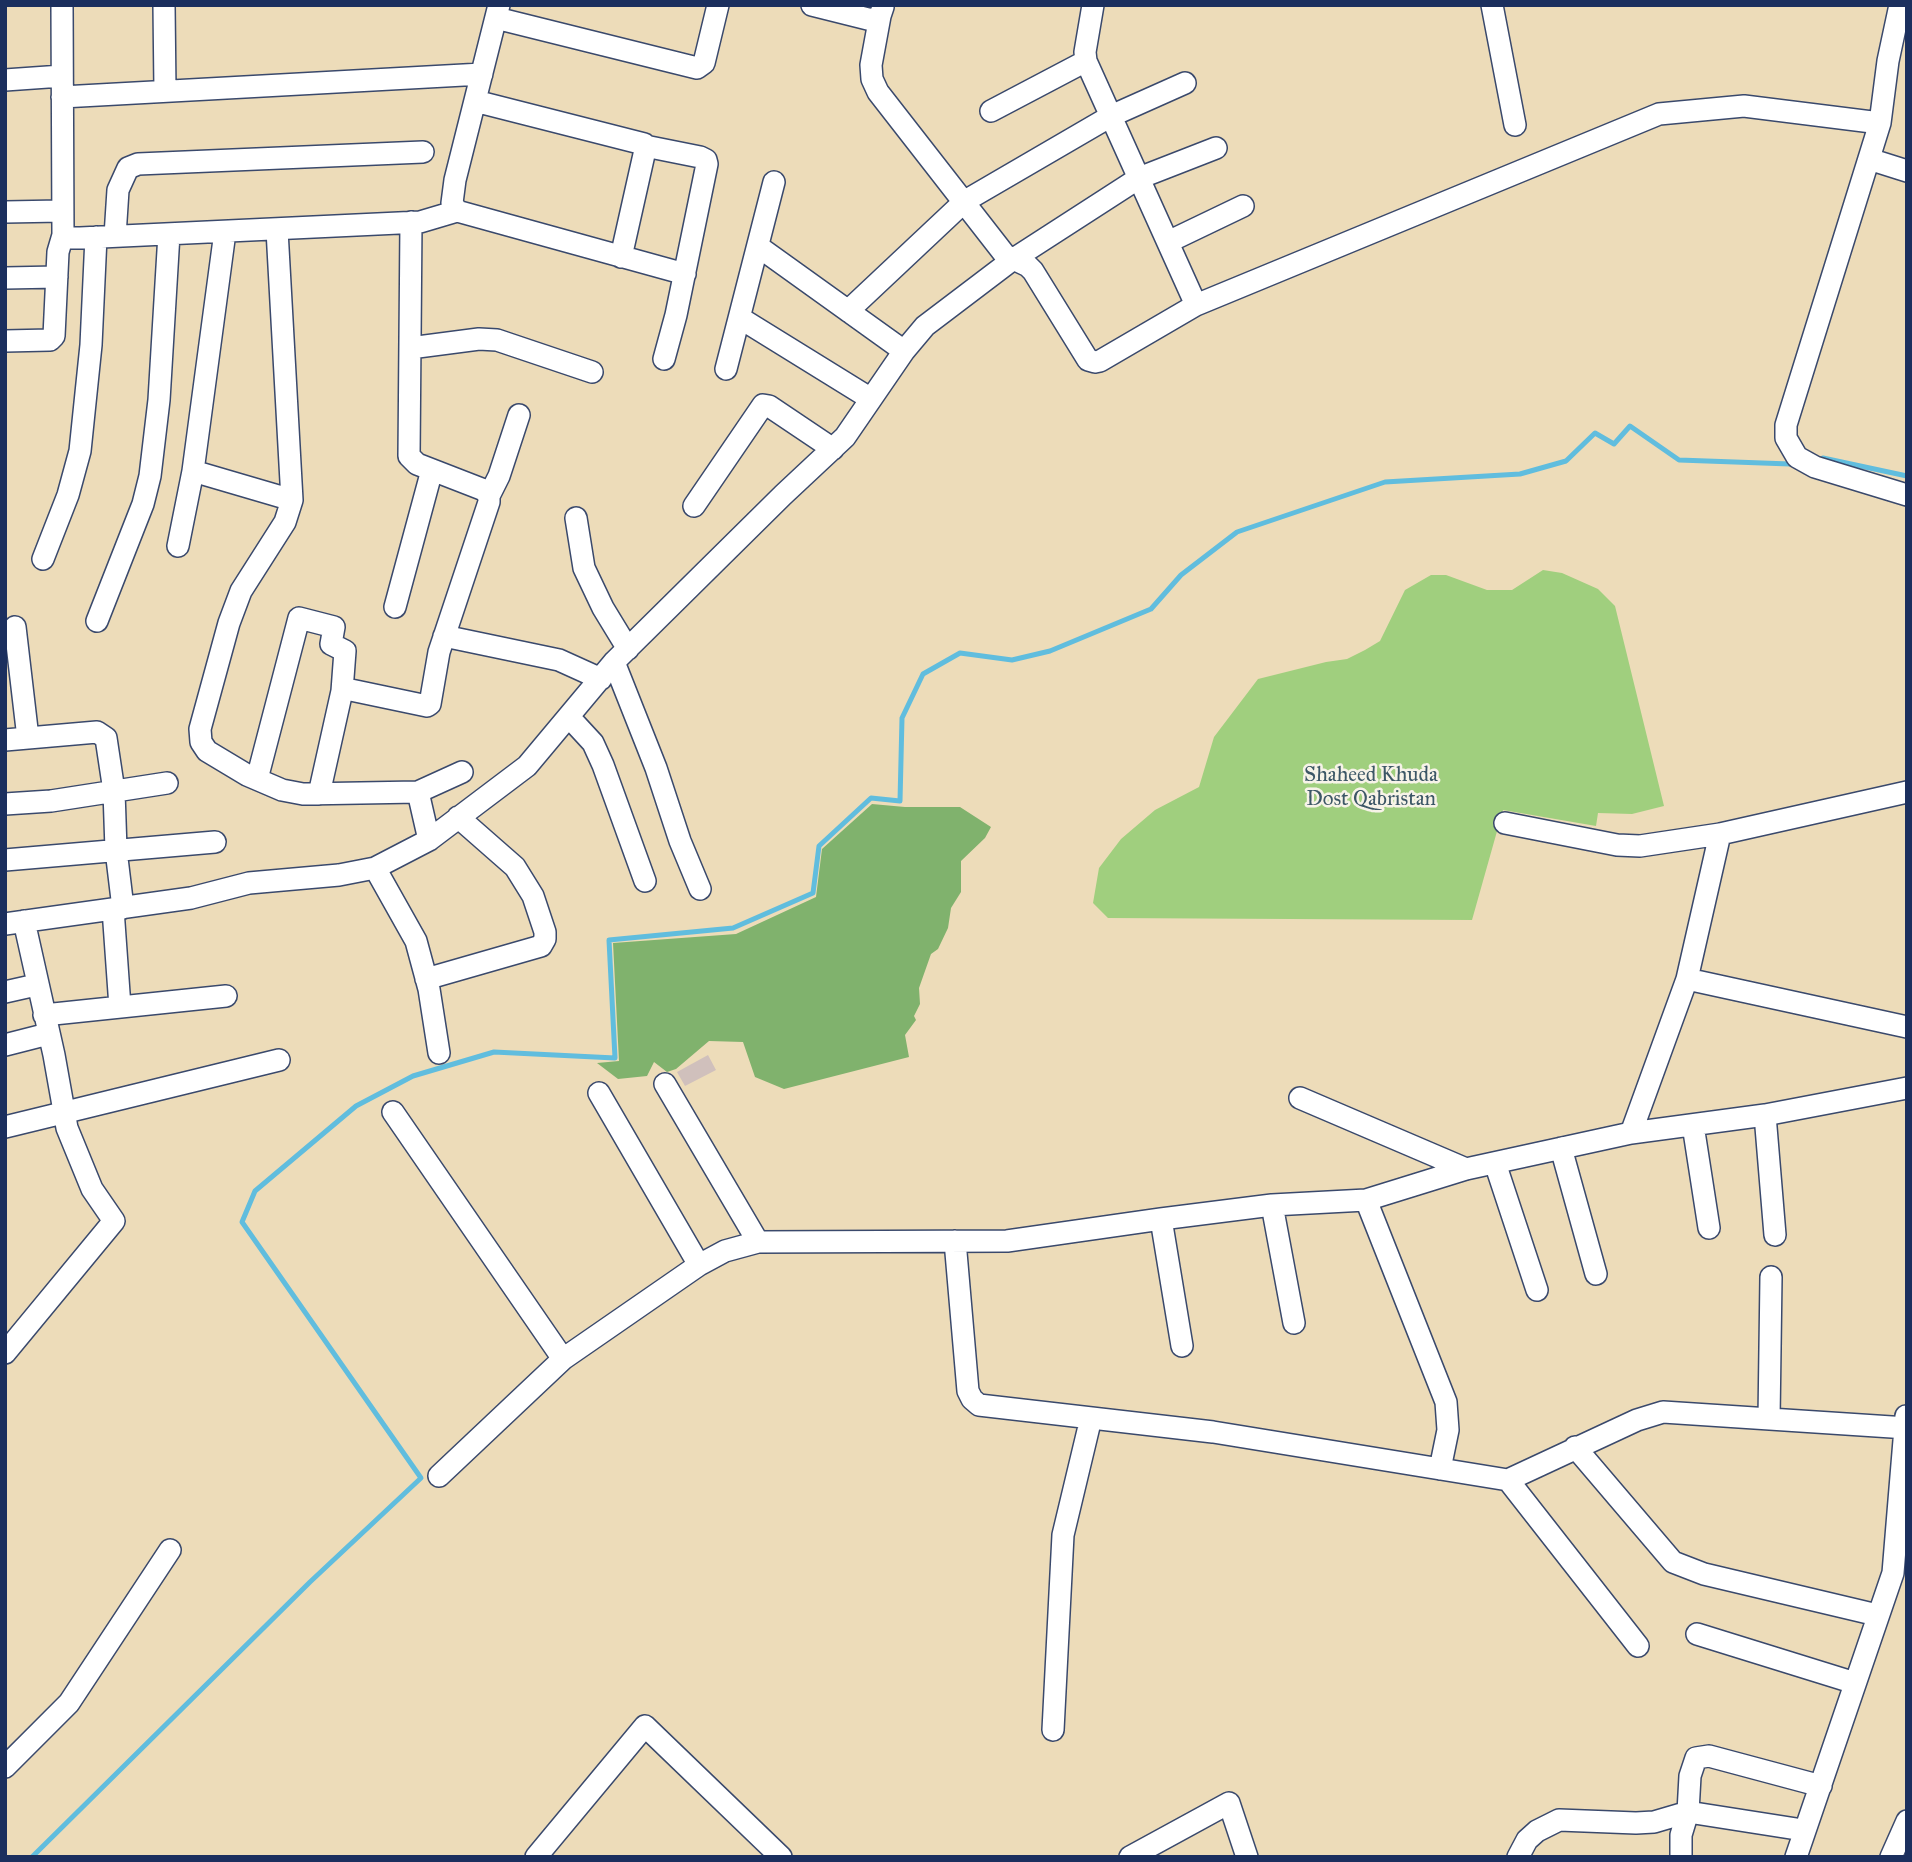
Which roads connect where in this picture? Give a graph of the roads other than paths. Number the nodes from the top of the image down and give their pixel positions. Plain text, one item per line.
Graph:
1 (62, 5) edge
2 (164, 5) edge
3 (718, 5) edge
4 (812, 5) edge
5 (1093, 5) edge
6 (1492, 5) edge
7 (1900, 5) edge
8 (882, 11) edge
9 (498, 12) edge
10 (1086, 61) junction
11 (1897, 64) edge
12 (482, 74) junction
13 (5, 80) edge
14 (1185, 83) dead end
15 (62, 87) junction
16 (165, 91) junction
17 (475, 100) junction
18 (990, 111) dead end
19 (1111, 116) junction
20 (1880, 123) junction
21 (1515, 125) dead end
22 (645, 146) junction
23 (1216, 149) dead end
24 (423, 152) dead end
25 (1869, 159) junction
26 (1907, 171) edge
27 (1139, 178) junction
28 (774, 183) dead end
29 (965, 201) junction
30 (1243, 206) dead end
31 (61, 211) junction
32 (457, 211) junction
33 (5, 212) edge
34 (411, 222) junction
35 (276, 230) junction
36 (225, 232) junction
37 (169, 234) junction
38 (63, 235) junction
39 (105, 237) junction
40 (1168, 242) junction
41 (759, 247) junction
42 (621, 257) junction
43 (1012, 260) junction
44 (685, 274) junction
45 (57, 277) junction
46 (5, 278) edge
47 (1196, 305) junction
48 (848, 311) junction
49 (740, 318) junction
50 (5, 341) edge
51 (410, 348) junction
52 (904, 351) junction
53 (664, 359) dead end
54 (726, 369) dead end
55 (592, 372) dead end
56 (871, 400) junction
57 (519, 415) dead end
58 (833, 449) junction
59 (432, 470) junction
60 (193, 471) junction
61 (1907, 495) edge
62 (489, 496) junction
63 (292, 500) junction
64 (694, 506) dead end
65 (576, 518) dead end
66 (178, 546) dead end
67 (43, 559) dead end
68 (395, 607) dead end
69 (97, 621) dead end
70 (15, 626) dead end
71 (444, 636) junction
72 (621, 655) junction
73 (601, 678) junction
74 (342, 691) junction
75 (569, 717) junction
76 (27, 738) junction
77 (5, 740) edge
78 (462, 772) dead end
79 (257, 779) junction
80 (167, 783) dead end
81 (114, 791) junction
82 (418, 792) junction
83 (1907, 792) edge
84 (318, 794) junction
85 (5, 804) edge
86 (458, 817) junction
87 (1505, 823) dead end
88 (1720, 834) junction
89 (429, 840) junction
90 (215, 842) dead end
91 (117, 850) junction
92 (5, 860) edge
93 (375, 868) junction
94 (645, 881) dead end
95 (701, 889) dead end
96 (118, 908) junction
97 (15, 923) edge
98 (426, 979) junction
99 (1687, 979) junction
100 (36, 985) junction
101 (5, 992) edge
102 (226, 996) dead end
103 (120, 1007) junction
104 (46, 1025) junction
105 (1907, 1027) edge
106 (5, 1045) edge
107 (439, 1054) dead end
108 (279, 1060) dead end
109 (665, 1084) dead end
110 (1907, 1088) edge
111 (599, 1093) dead end
112 (1300, 1098) dead end
113 (65, 1112) junction
114 (393, 1112) dead end
115 (1765, 1115) junction
116 (1693, 1125) junction
117 (5, 1127) edge
118 (1631, 1133) junction
119 (1561, 1148) junction
120 (1495, 1163) junction
121 (1465, 1169) junction
122 (1366, 1200) junction
123 (1272, 1205) junction
124 (1161, 1219) junction
125 (1709, 1228) dead end
126 (1775, 1235) dead end
127 (955, 1241) junction
128 (758, 1242) junction
129 (699, 1265) junction
130 (1596, 1274) dead end
131 (1771, 1277) dead end
132 (1537, 1290) dead end
133 (1294, 1323) dead end
134 (1182, 1346) dead end
135 (5, 1353) edge
136 (563, 1359) junction
137 (1091, 1418) junction
138 (1769, 1419) junction
139 (1906, 1423) edge
140 (1575, 1447) junction
141 (1440, 1469) junction
142 (439, 1476) dead end
143 (1508, 1480) junction
144 (170, 1550) dead end
145 (1900, 1576) edge
146 (1877, 1615) junction
147 (1697, 1634) dead end
148 (1638, 1646) dead end
149 (1855, 1683) junction
150 (1054, 1730) dead end
151 (5, 1767) edge
152 (1821, 1786) junction
153 (1688, 1812) junction
154 (1907, 1821) edge
155 (1803, 1830) junction
156 (536, 1857) edge
157 (781, 1857) edge
158 (1130, 1857) edge
159 (1247, 1857) edge
160 (1518, 1857) edge
161 (1681, 1857) edge
162 (1796, 1857) edge
163 (1891, 1857) edge

1 - 15 street
2 - 16 street
3 - 9 street
4 - 8 street
5 - 10 street
6 - 21 street
7 - 11 street
8 - 29 street
9 - 12 street
10 - 18 street
10 - 19 street
11 - 20 street
12 - 16 street
12 - 17 street
13 - 15 street
14 - 19 street
15 - 16 street
15 - 31 street
17 - 22 street
17 - 32 street
19 - 27 street
19 - 29 street
20 - 25 street
20 - 47 street
22 - 42 street
22 - 44 street
23 - 27 street
24 - 39 street
25 - 26 street
25 - 61 street
27 - 40 street
27 - 43 street
28 - 41 street
29 - 43 street
29 - 48 street
30 - 40 street
31 - 33 street
31 - 38 street
32 - 34 street
32 - 42 street
34 - 35 street
34 - 51 street
35 - 36 street
35 - 63 street
36 - 37 street
36 - 60 street
37 - 39 street
37 - 69 street
38 - 39 street
38 - 45 street
39 - 67 street
40 - 47 street
41 - 48 street
41 - 49 street
42 - 44 street
43 - 47 street
43 - 52 street
44 - 53 street
45 - 46 street
45 - 50 street
48 - 52 street
49 - 54 street
49 - 56 street
51 - 55 street
51 - 59 street
52 - 56 street
56 - 58 street
57 - 62 street
58 - 64 street
58 - 72 street
59 - 62 street
59 - 68 street
60 - 63 street
60 - 66 street
62 - 71 street
63 - 79 street
65 - 72 street
70 - 76 street
71 - 73 street
71 - 74 street
72 - 73 street
72 - 95 street
73 - 75 street
74 - 79 street
74 - 84 street
75 - 86 street
75 - 94 street
76 - 77 street
76 - 81 street
78 - 82 street
79 - 84 street
80 - 81 street
81 - 85 street
81 - 91 street
82 - 84 street
82 - 89 street
83 - 88 street
86 - 89 street
86 - 98 street
87 - 88 street
88 - 99 street
89 - 93 street
90 - 91 street
91 - 92 street
91 - 96 street
93 - 96 street
93 - 98 street
96 - 97 street
96 - 103 street
97 - 100 street
98 - 107 street
99 - 105 street
99 - 118 street
100 - 101 street
100 - 104 street
102 - 103 street
103 - 104 street
104 - 106 street
104 - 113 street
108 - 113 street
109 - 128 street
110 - 115 street
111 - 129 street
112 - 121 street
113 - 117 street
113 - 135 street
114 - 136 street
115 - 116 street
115 - 126 street
116 - 118 street
116 - 125 street
118 - 119 street
119 - 120 street
119 - 130 street
120 - 121 street
120 - 132 street
121 - 122 street
122 - 123 street
122 - 141 street
123 - 124 street
123 - 133 street
124 - 127 street
124 - 134 street
127 - 128 street
127 - 137 street
128 - 129 street
129 - 136 street
131 - 138 street
136 - 142 street
137 - 141 street
137 - 150 street
138 - 139 street
138 - 140 street
139 - 145 street
140 - 143 street
140 - 146 street
141 - 143 street
143 - 148 street
144 - 151 street
145 - 146 street
146 - 149 street
147 - 149 street
149 - 152 street
152 - 153 street
152 - 155 street
153 - 155 street
153 - 160 street
153 - 161 street
154 - 163 street
155 - 162 street
156 - 157 street
158 - 159 street

